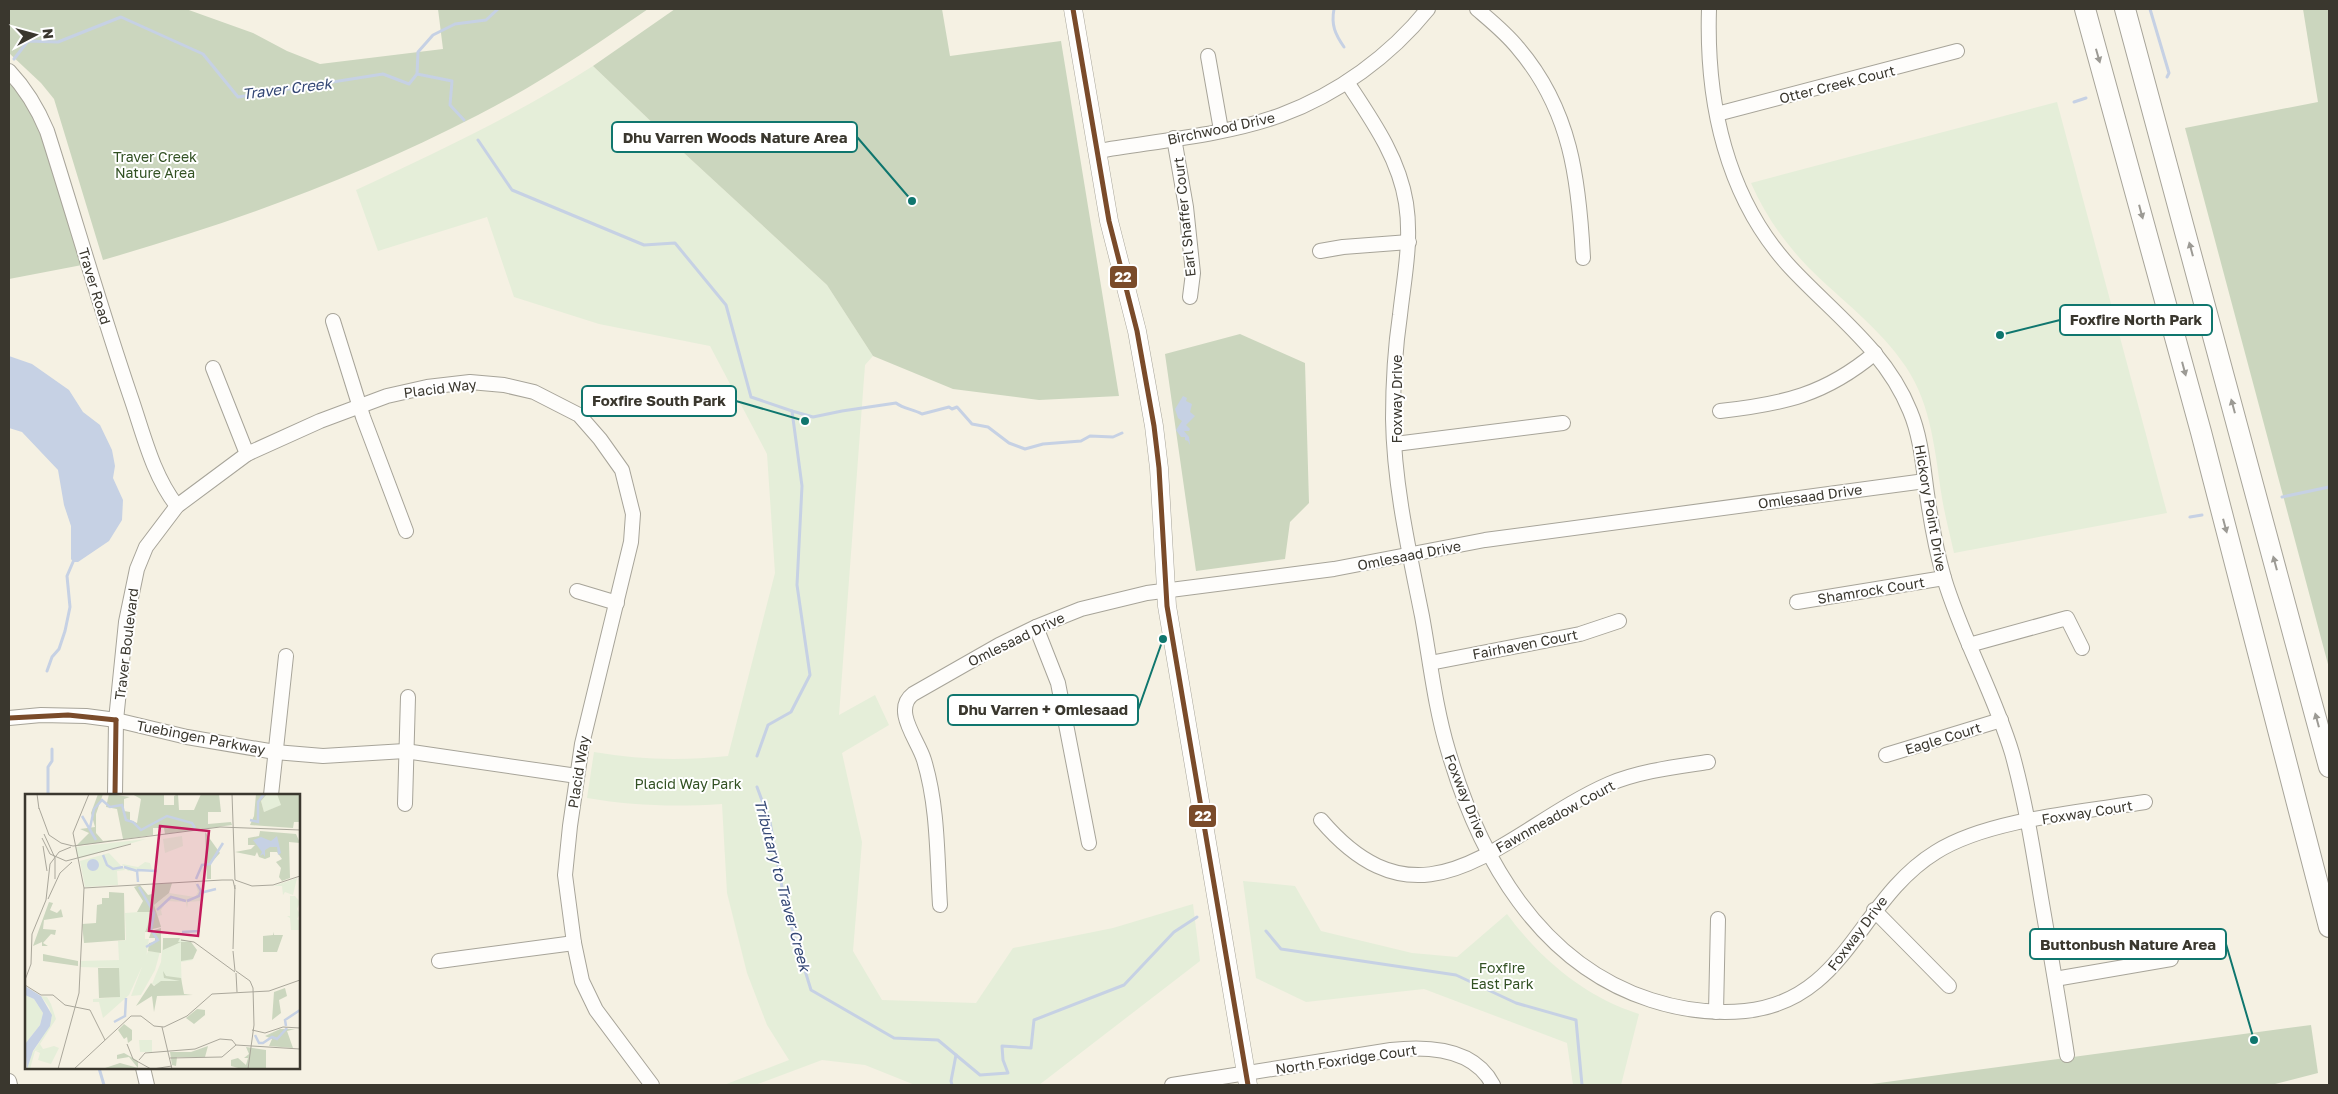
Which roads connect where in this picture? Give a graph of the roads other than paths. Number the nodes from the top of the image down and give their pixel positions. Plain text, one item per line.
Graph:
1 (1073, 9) edge
2 (1428, 9) edge
3 (1477, 9) edge
4 (1709, 9) edge
5 (2085, 9) edge
6 (2126, 9) edge
7 (1957, 51) dead end
8 (1208, 56) dead end
9 (9, 71) edge
10 (1347, 82) junction
11 (1717, 114) junction
12 (1221, 130) junction
13 (1174, 138) junction
14 (1098, 151) junction
15 (1409, 242) junction
16 (1320, 251) dead end
17 (1583, 258) dead end
18 (1190, 297) dead end
19 (333, 321) dead end
20 (1875, 353) junction
21 (213, 368) dead end
22 (359, 405) junction
23 (1720, 411) dead end
24 (1563, 423) dead end
25 (1395, 444) junction
26 (247, 454) junction
27 (1925, 481) junction
28 (177, 506) junction
29 (406, 531) dead end
30 (1410, 555) junction
31 (1944, 578) junction
32 (1166, 590) junction
33 (577, 591) dead end
34 (1797, 602) dead end
35 (617, 603) junction
36 (1619, 621) dead end
37 (1036, 626) junction
38 (1969, 645) junction
39 (2082, 648) dead end
40 (286, 656) dead end
41 (1430, 663) junction
42 (408, 697) dead end
43 (9, 718) edge
44 (116, 720) junction
45 (2001, 720) junction
46 (405, 751) junction
47 (275, 752) junction
48 (1886, 755) dead end
49 (1708, 762) dead end
50 (2329, 768) edge
51 (577, 776) junction
52 (116, 794) edge
53 (270, 794) edge
54 (2145, 802) dead end
55 (405, 804) dead end
56 (1321, 820) dead end
57 (2028, 821) junction
58 (1089, 843) dead end
59 (1489, 853) junction
60 (940, 905) dead end
61 (1874, 910) junction
62 (1718, 919) dead end
63 (2329, 927) edge
64 (574, 943) junction
65 (2171, 960) dead end
66 (439, 961) dead end
67 (2055, 979) junction
68 (1949, 986) dead end
69 (1716, 1012) junction
70 (2066, 1055) dead end
71 (143, 1069) edge
72 (1247, 1079) edge
73 (9, 1082) edge
74 (10, 1085) edge
75 (147, 1085) edge
76 (652, 1085) edge
77 (1172, 1085) edge
78 (1493, 1085) edge

1 - 14 main road
2 - 10 street, Birchwood Drive
3 - 17 street
4 - 11 street, Hickory Point Drive
5 -> 63 highway
50 -> 6 highway
7 - 11 street, Otter Creek Court
8 - 12 street
9 - 28 street, Traver Road
10 - 12 street, Birchwood Drive
10 - 15 street, Foxway Drive
11 - 20 street, Hickory Point Drive
12 - 13 street, Birchwood Drive
13 - 14 street, Birchwood Drive
13 - 18 street, Earl Shaffer Court
14 - 32 main road
15 - 16 street
15 - 25 street, Foxway Drive
19 - 22 street
20 - 23 street
20 - 27 street, Hickory Point Drive
21 - 26 street
22 - 26 street, Placid Way
22 - 29 street
22 - 35 street, Placid Way
24 - 25 street
25 - 30 street, Foxway Drive
26 - 28 street, Placid Way
27 - 30 street, Omlesaad Drive
27 - 31 street, Hickory Point Drive
28 - 44 street, Traver Boulevard
30 - 32 street, Omlesaad Drive
30 - 41 street, Foxway Drive
31 - 34 street, Shamrock Court
31 - 38 street, Hickory Point Drive
32 - 37 street, Omlesaad Drive
32 - 72 main road
33 - 35 street
35 - 51 street, Placid Way
36 - 41 street, Fairhaven Court
37 - 58 street
37 - 60 street, Omlesaad Drive
38 - 39 street
38 - 45 street, Hickory Point Drive
40 - 47 street, Tuebingen Parkway
41 - 59 street, Foxway Drive
42 - 46 street
43 - 44 street, Tuebingen Parkway
44 - 47 street, Tuebingen Parkway
44 - 52 street, Traver Boulevard
45 - 48 street, Eagle Court
45 - 57 street, Hickory Point Drive
46 - 47 street, Tuebingen Parkway
46 - 51 street, Tuebingen Parkway
46 - 55 street
47 - 53 street, Tuebingen Parkway
49 - 59 street, Fawnmeadow Court
51 - 64 street, Placid Way
54 - 57 street, Foxway Court
56 - 59 street, Fawnmeadow Court
57 - 61 street, Foxway Drive
57 - 67 street, Hickory Point Drive
59 - 69 street, Foxway Drive
61 - 68 street
61 - 69 street, Foxway Drive
62 - 69 street
64 - 66 street
64 - 76 street, Placid Way
65 - 67 street
67 - 70 street, Hickory Point Drive
71 - 75 street
72 - 77 street, North Foxridge Court
72 - 78 street, North Foxridge Court
73 - 74 street

